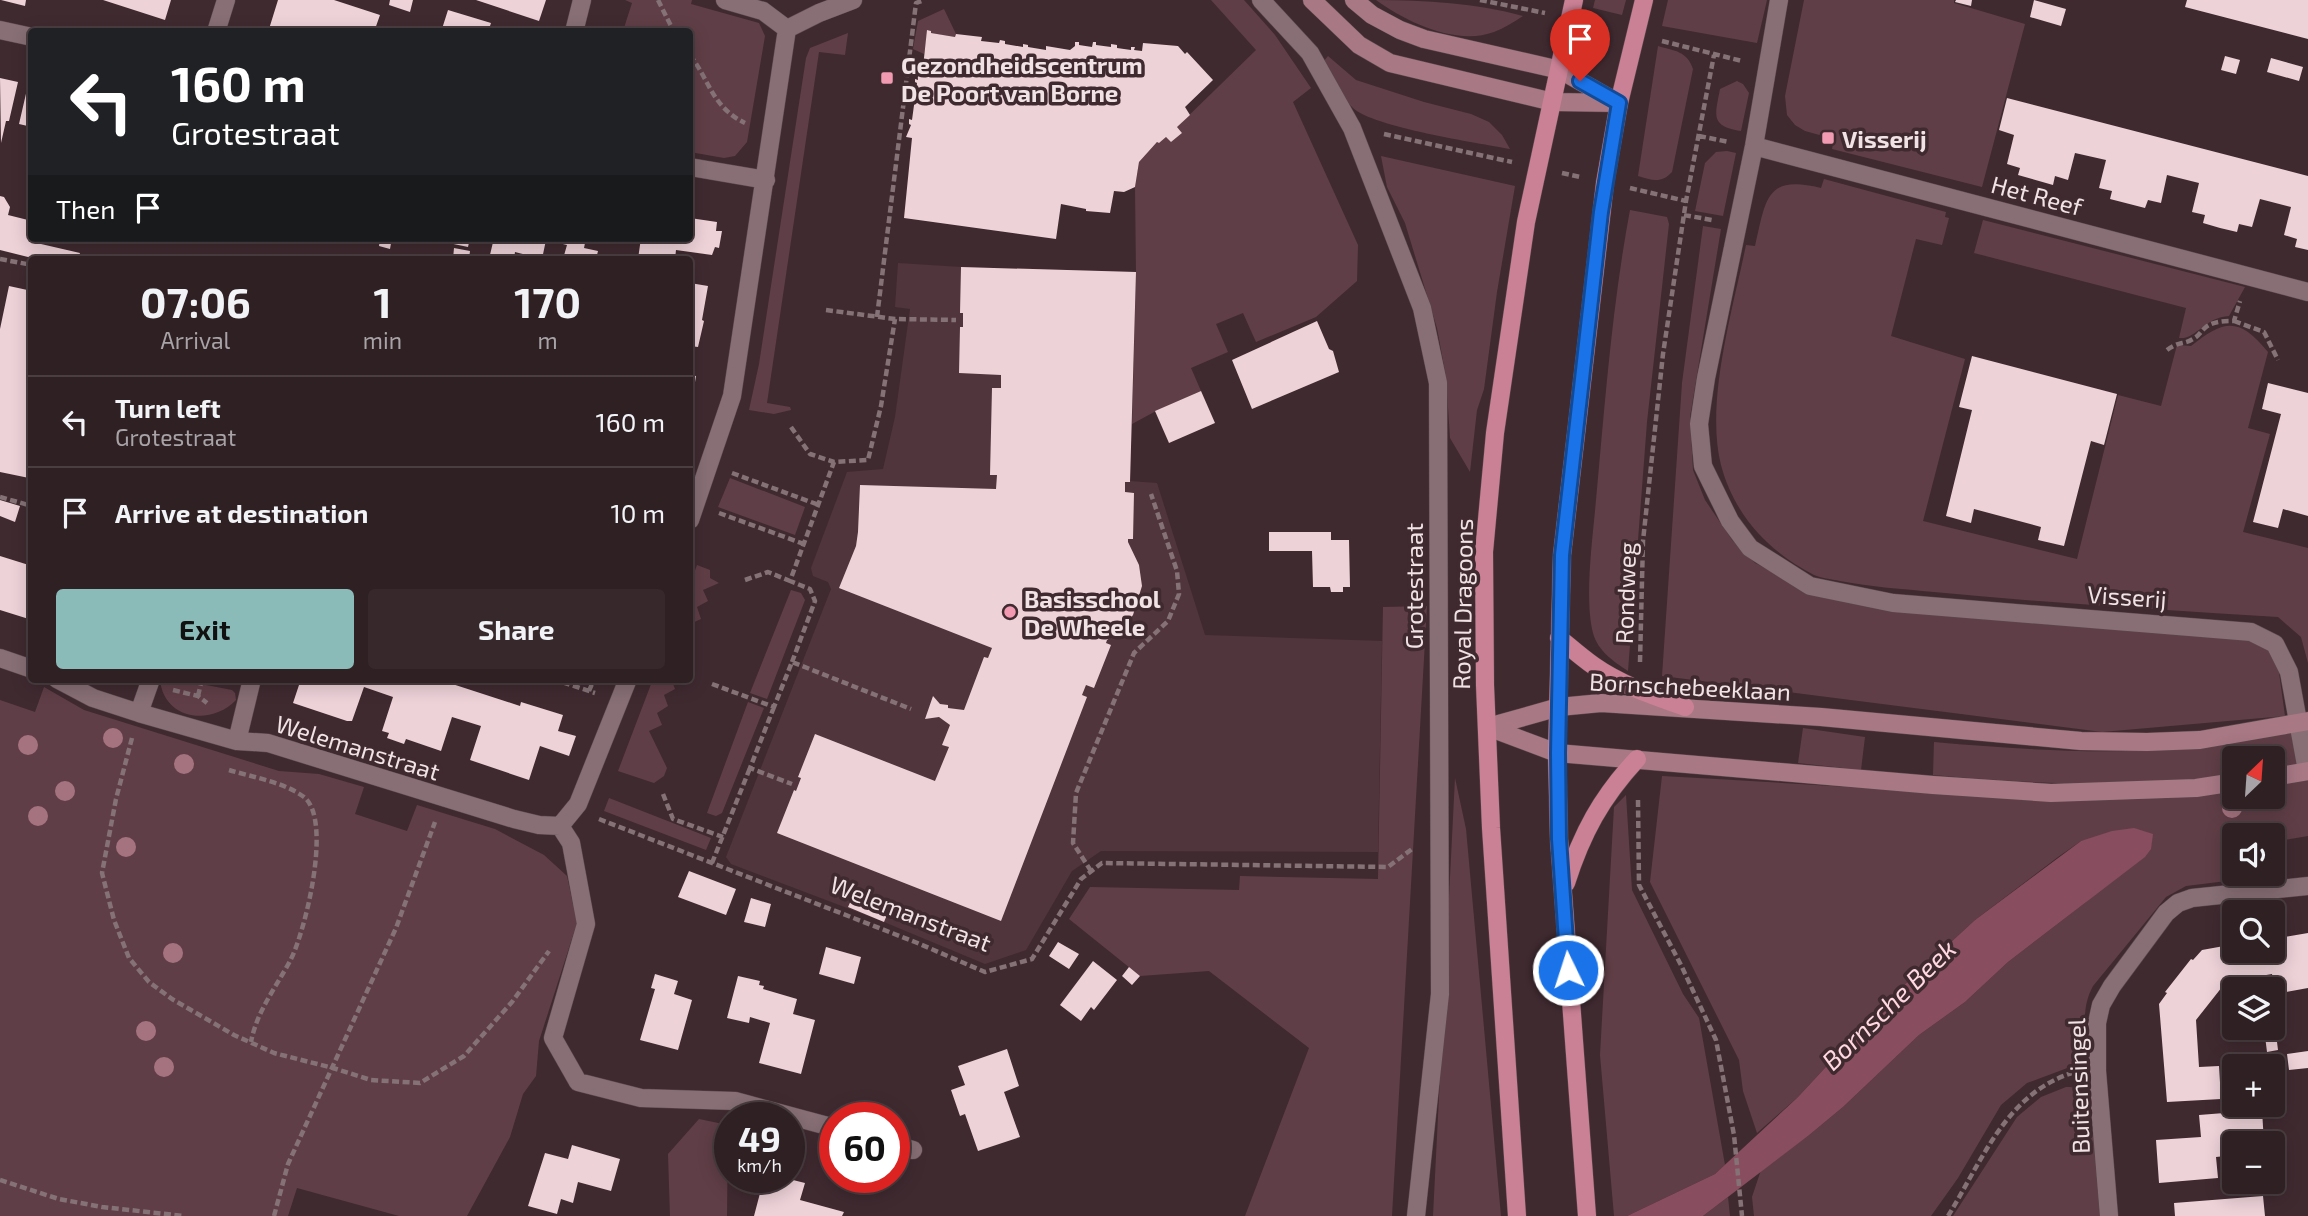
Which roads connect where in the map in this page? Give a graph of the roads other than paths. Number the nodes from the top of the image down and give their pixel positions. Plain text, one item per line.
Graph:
1 (226, 0) edge
2 (582, 0) edge
3 (725, 0) edge
4 (853, 0) edge
5 (1261, 0) edge
6 (1312, 0) edge
7 (1354, 0) edge
8 (1574, 0) edge
9 (1644, 0) edge
10 (1779, 0) edge
11 (217, 28) edge
12 (575, 28) edge
13 (787, 29) junction
14 (0, 30) edge
15 (28, 36) edge
16 (1560, 70) junction
17 (1553, 102) junction
18 (1619, 103) junction
19 (1754, 146) junction
20 (693, 168) edge
21 (766, 180) junction
22 (2308, 292) edge
23 (693, 511) edge
24 (1559, 638) junction
25 (0, 658) edge
26 (28, 668) edge
27 (65, 683) edge
28 (150, 683) edge
29 (251, 683) edge
30 (626, 683) edge
31 (1559, 707) junction
32 (1685, 707) junction
33 (139, 713) junction
34 (2303, 721) edge
35 (1488, 727) junction
36 (237, 741) junction
37 (1558, 753) junction
38 (1637, 760) junction
39 (2308, 771) edge
40 (2286, 775) edge
41 (2222, 784) edge
42 (560, 825) junction
43 (2308, 886) edge
44 (1562, 893) junction
45 (819, 1124) edge
46 (910, 1149) edge
47 (913, 1150) dead end
48 (1416, 1216) edge
49 (1517, 1216) edge
50 (1587, 1216) edge
51 (2109, 1216) edge

1 - 11 street
2 - 12 street
3 - 13 street
4 - 13 street
5 - 48 street, Grotestraat
6 - 17 street
7 - 16 street
8 - 16 main road, Royal Dragoons
9 - 18 main road
10 - 19 street, Visserij
13 - 21 street
14 - 15 street
16 - 17 main road, Royal Dragoons
16 - 18 street
17 - 18 street
17 - 35 main road, Royal Dragoons
18 - 24 main road
19 - 22 street, Het Reef
19 - 34 street, Visserij
20 - 21 street
21 - 23 street
24 - 31 main road
24 - 32 main road
25 - 26 street
27 - 33 street, Welemanstraat
28 - 33 street
29 - 36 street, Welemanstraat
30 - 42 street
31 - 32 street, Bornschebeeklaan
31 - 35 street, Bornschebeeklaan
31 - 37 main road
32 - 34 street, Bornschebeeklaan
33 - 36 street, Welemanstraat
34 - 39 street, Visserij
35 - 37 street
35 - 49 main road, Royal Dragoons
36 - 42 street, Welemanstraat
37 - 38 street
37 - 44 main road
38 - 41 street
38 - 44 main road
39 - 40 street
42 - 45 street
43 - 51 street, Buitensingel
44 - 50 main road
46 - 47 street

